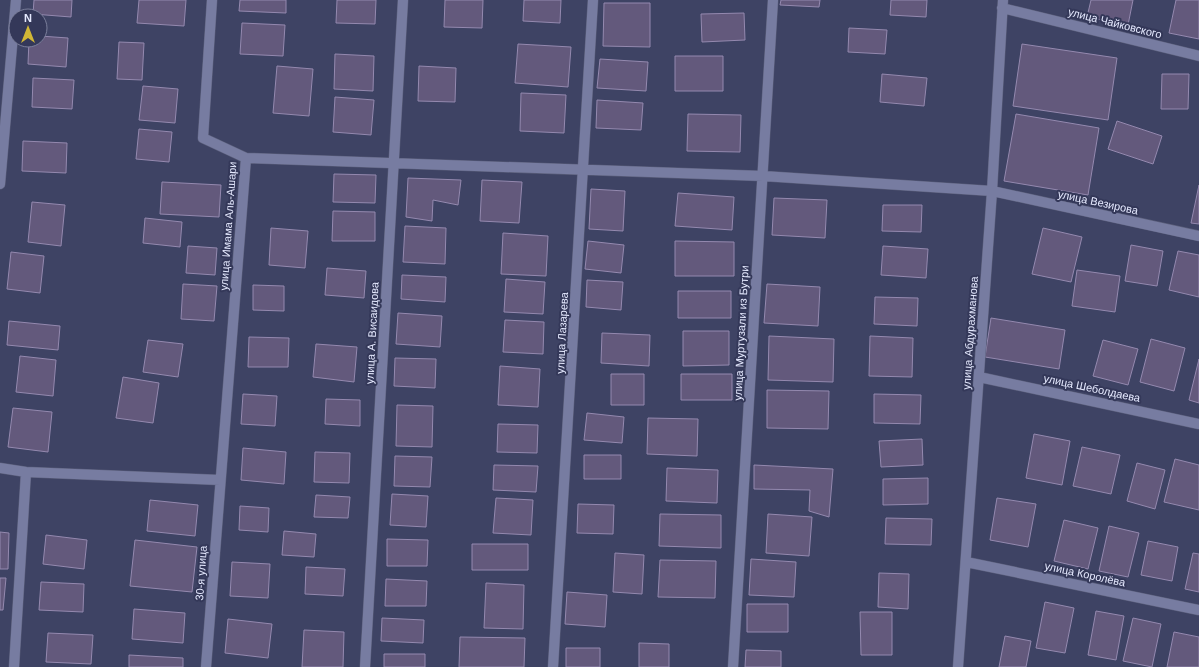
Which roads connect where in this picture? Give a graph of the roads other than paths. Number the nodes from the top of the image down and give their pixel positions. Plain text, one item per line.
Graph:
1 (16, 0) edge
2 (212, 0) edge
3 (403, 0) edge
4 (593, 0) edge
5 (773, 0) edge
6 (1002, 4) edge
7 (1199, 56) edge
8 (246, 158) junction
9 (393, 162) junction
10 (583, 170) junction
11 (763, 176) junction
12 (0, 184) edge
13 (992, 190) junction
14 (1199, 236) edge
15 (979, 377) junction
16 (1199, 424) edge
17 (0, 468) edge
18 (26, 472) junction
19 (220, 480) junction
20 (966, 562) junction
21 (1199, 610) edge
22 (14, 667) edge
23 (206, 667) edge
24 (365, 667) edge
25 (554, 667) edge
26 (733, 667) edge
27 (958, 667) edge

1 - 12 street
2 - 8 street, улица Имама Аль-Ашари
3 - 9 street, улица А. Висаидова
4 - 10 street, улица Лазарева
5 - 11 street, улица Муртузали из Бутри
6 - 7 street, улица Чайковского
6 - 13 street, улица Абдурахманова
8 - 9 street, улица Везирова
8 - 19 street, улица Имама Аль-Ашари
9 - 10 street, улица Везирова
9 - 24 street, улица А. Висаидова
10 - 11 street, улица Везирова
10 - 25 street, улица Лазарева
11 - 13 street, улица Везирова
11 - 26 street, улица Муртузали из Бутри
13 - 14 street, улица Везирова
13 - 15 street, улица Абдурахманова
15 - 16 street, улица Шеболдаева
15 - 20 street, улица Абдурахманова
17 - 18 street
18 - 19 street
18 - 22 street
19 - 23 street, 30-я улица
20 - 21 street, улица Королёва
20 - 27 street, улица Абдурахманова

